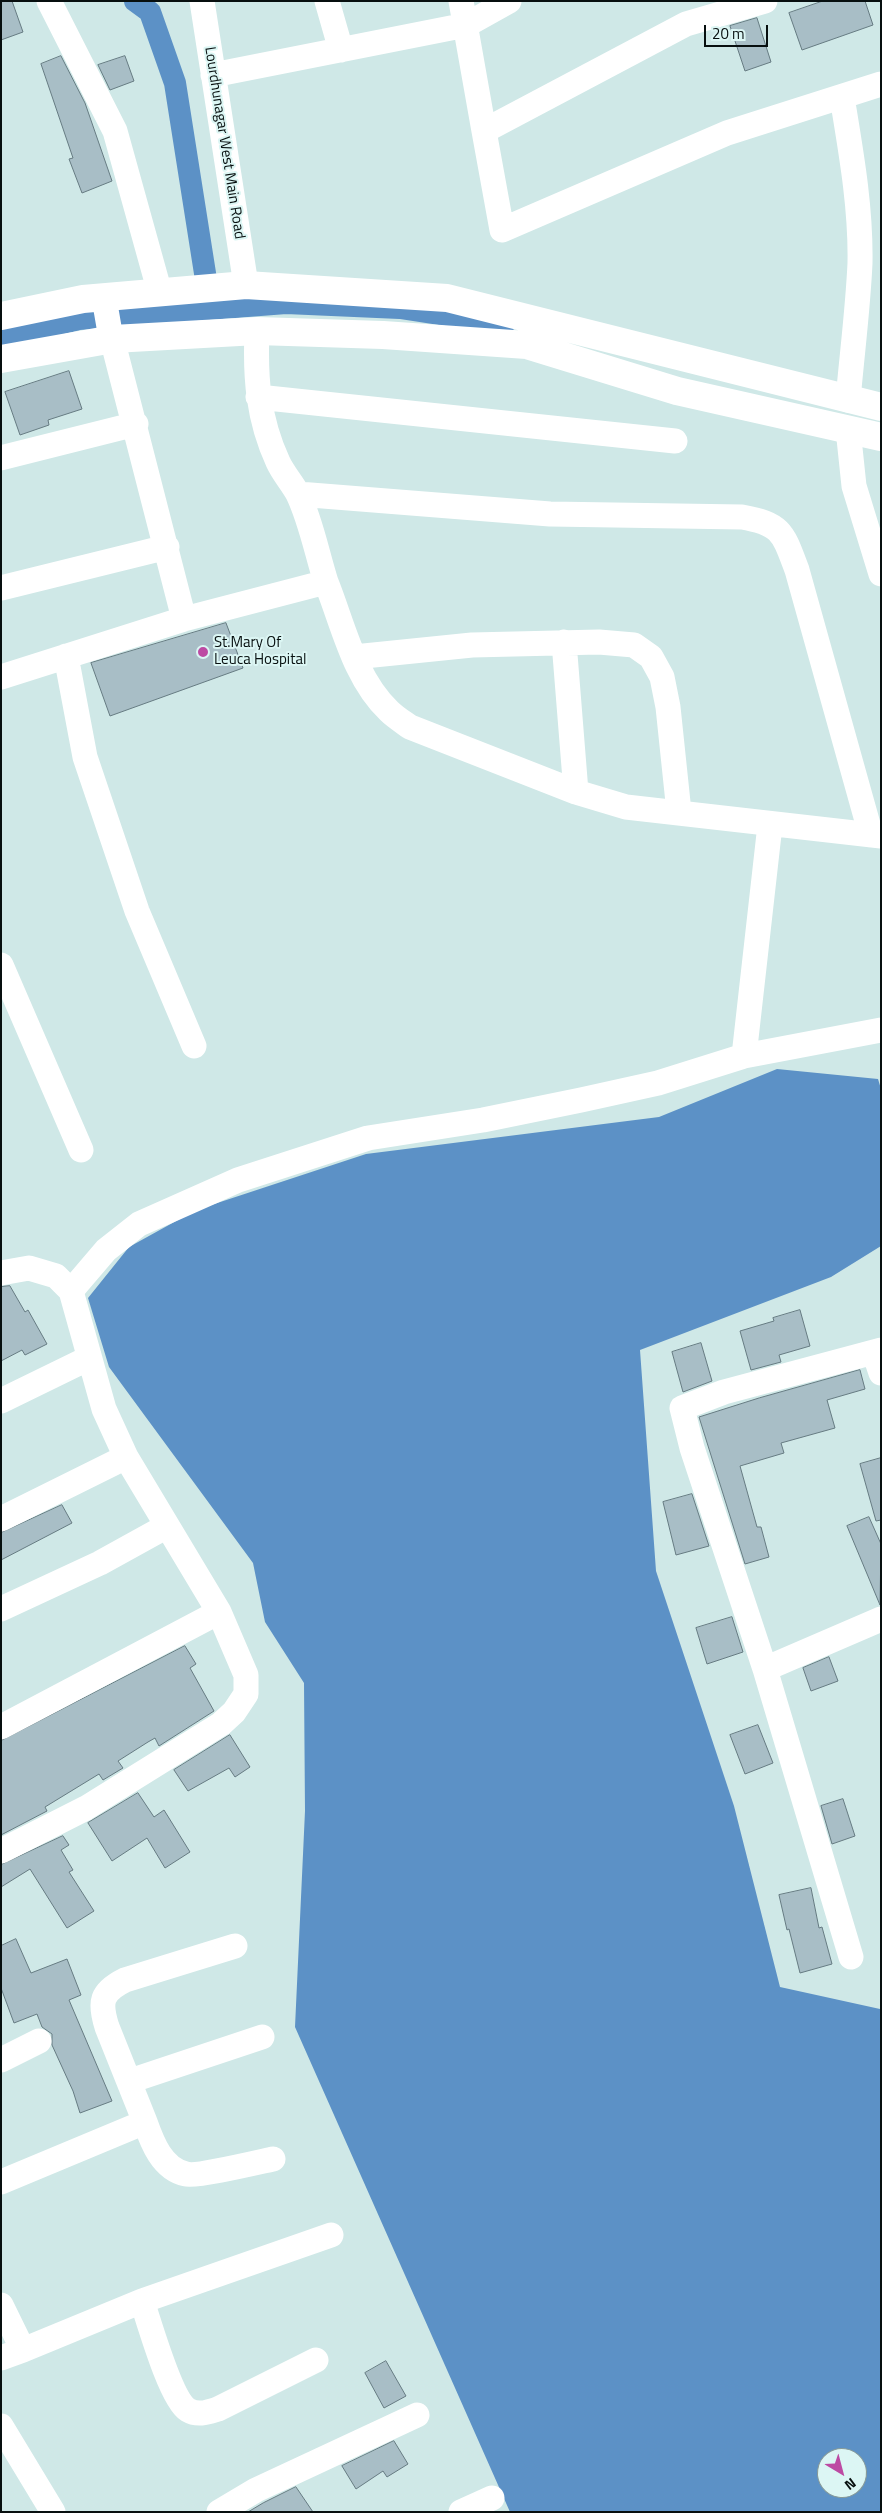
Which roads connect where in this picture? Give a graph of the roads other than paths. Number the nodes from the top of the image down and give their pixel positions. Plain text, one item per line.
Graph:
1 (48, 1) edge
2 (202, 1) edge
3 (327, 1) edge
4 (509, 1) edge
5 (765, 1) edge
6 (463, 13) edge
7 (341, 50) junction
8 (213, 75) junction
9 (881, 84) edge
10 (842, 97) junction
11 (484, 131) junction
12 (246, 285) junction
13 (160, 293) junction
14 (1, 316) edge
15 (108, 318) junction
16 (258, 330) junction
17 (1, 359) edge
18 (258, 397) junction
19 (848, 400) junction
20 (881, 407) edge
21 (136, 424) junction
22 (848, 429) junction
23 (881, 437) edge
24 (676, 442) dead end
25 (1, 458) edge
26 (298, 494) junction
27 (167, 547) junction
28 (881, 574) edge
29 (326, 582) junction
30 (1, 588) edge
31 (184, 618) junction
32 (564, 642) junction
33 (66, 656) junction
34 (354, 657) junction
35 (1, 677) edge
36 (576, 792) junction
37 (679, 812) junction
38 (770, 825) junction
39 (876, 836) edge
40 (1, 965) edge
41 (881, 1030) edge
42 (194, 1046) dead end
43 (744, 1056) junction
44 (81, 1150) dead end
45 (1, 1273) edge
46 (71, 1292) junction
47 (89, 1358) junction
48 (879, 1358) edge
49 (1, 1400) edge
50 (126, 1457) junction
51 (1, 1519) edge
52 (167, 1526) junction
53 (1, 1609) edge
54 (220, 1612) junction
55 (881, 1619) edge
56 (765, 1669) junction
57 (1, 1727) edge
58 (1, 1851) edge
59 (235, 1946) dead end
60 (851, 1957) dead end
61 (262, 2038) dead end
62 (39, 2041) dead end
63 (1, 2060) edge
64 (130, 2081) junction
65 (145, 2122) junction
66 (273, 2159) dead end
67 (1, 2182) edge
68 (330, 2235) dead end
69 (142, 2300) junction
70 (1, 2304) edge
71 (12, 2354) edge
72 (316, 2360) dead end
73 (417, 2415) dead end
74 (1, 2426) edge
75 (492, 2498) dead end
76 (53, 2512) edge
77 (219, 2512) edge
78 (461, 2512) edge

1 - 13 street
2 - 8 street, Lourdhunagar West Main Road
3 - 7 street
4 - 6 street
5 - 11 street
6 - 7 street
6 - 11 street
7 - 8 street
8 - 12 street, Lourdhunagar West Main Road
9 - 10 street
10 - 11 street
10 - 19 street
12 - 13 main road
12 - 19 main road
13 - 15 main road
14 - 15 main road
15 - 16 main road
15 - 17 main road
15 - 21 street
16 - 18 street
16 - 22 main road
18 - 24 street
18 - 26 street
19 - 20 main road
21 - 25 street
21 - 27 street
22 - 23 main road
22 - 28 street
26 - 29 street
26 - 39 street
27 - 30 street
27 - 31 street
29 - 31 street
29 - 34 street
31 - 33 street
32 - 34 street
32 - 36 street
32 - 37 street
33 - 35 street
33 - 42 street
34 - 36 street
36 - 37 street
37 - 38 street
38 - 39 street
38 - 43 street
40 - 44 street
41 - 43 street
43 - 46 street
45 - 46 street
46 - 47 street
47 - 49 street
47 - 50 street
48 - 56 street
50 - 51 street
50 - 52 street
52 - 53 street
52 - 54 street
54 - 57 street
54 - 58 street
55 - 56 street
56 - 60 street
59 - 64 street
61 - 64 street
62 - 63 street
64 - 65 street
65 - 66 street
65 - 67 street
68 - 69 street
69 - 71 street
69 - 72 street
70 - 71 street
73 - 77 street
74 - 76 street
75 - 78 street

